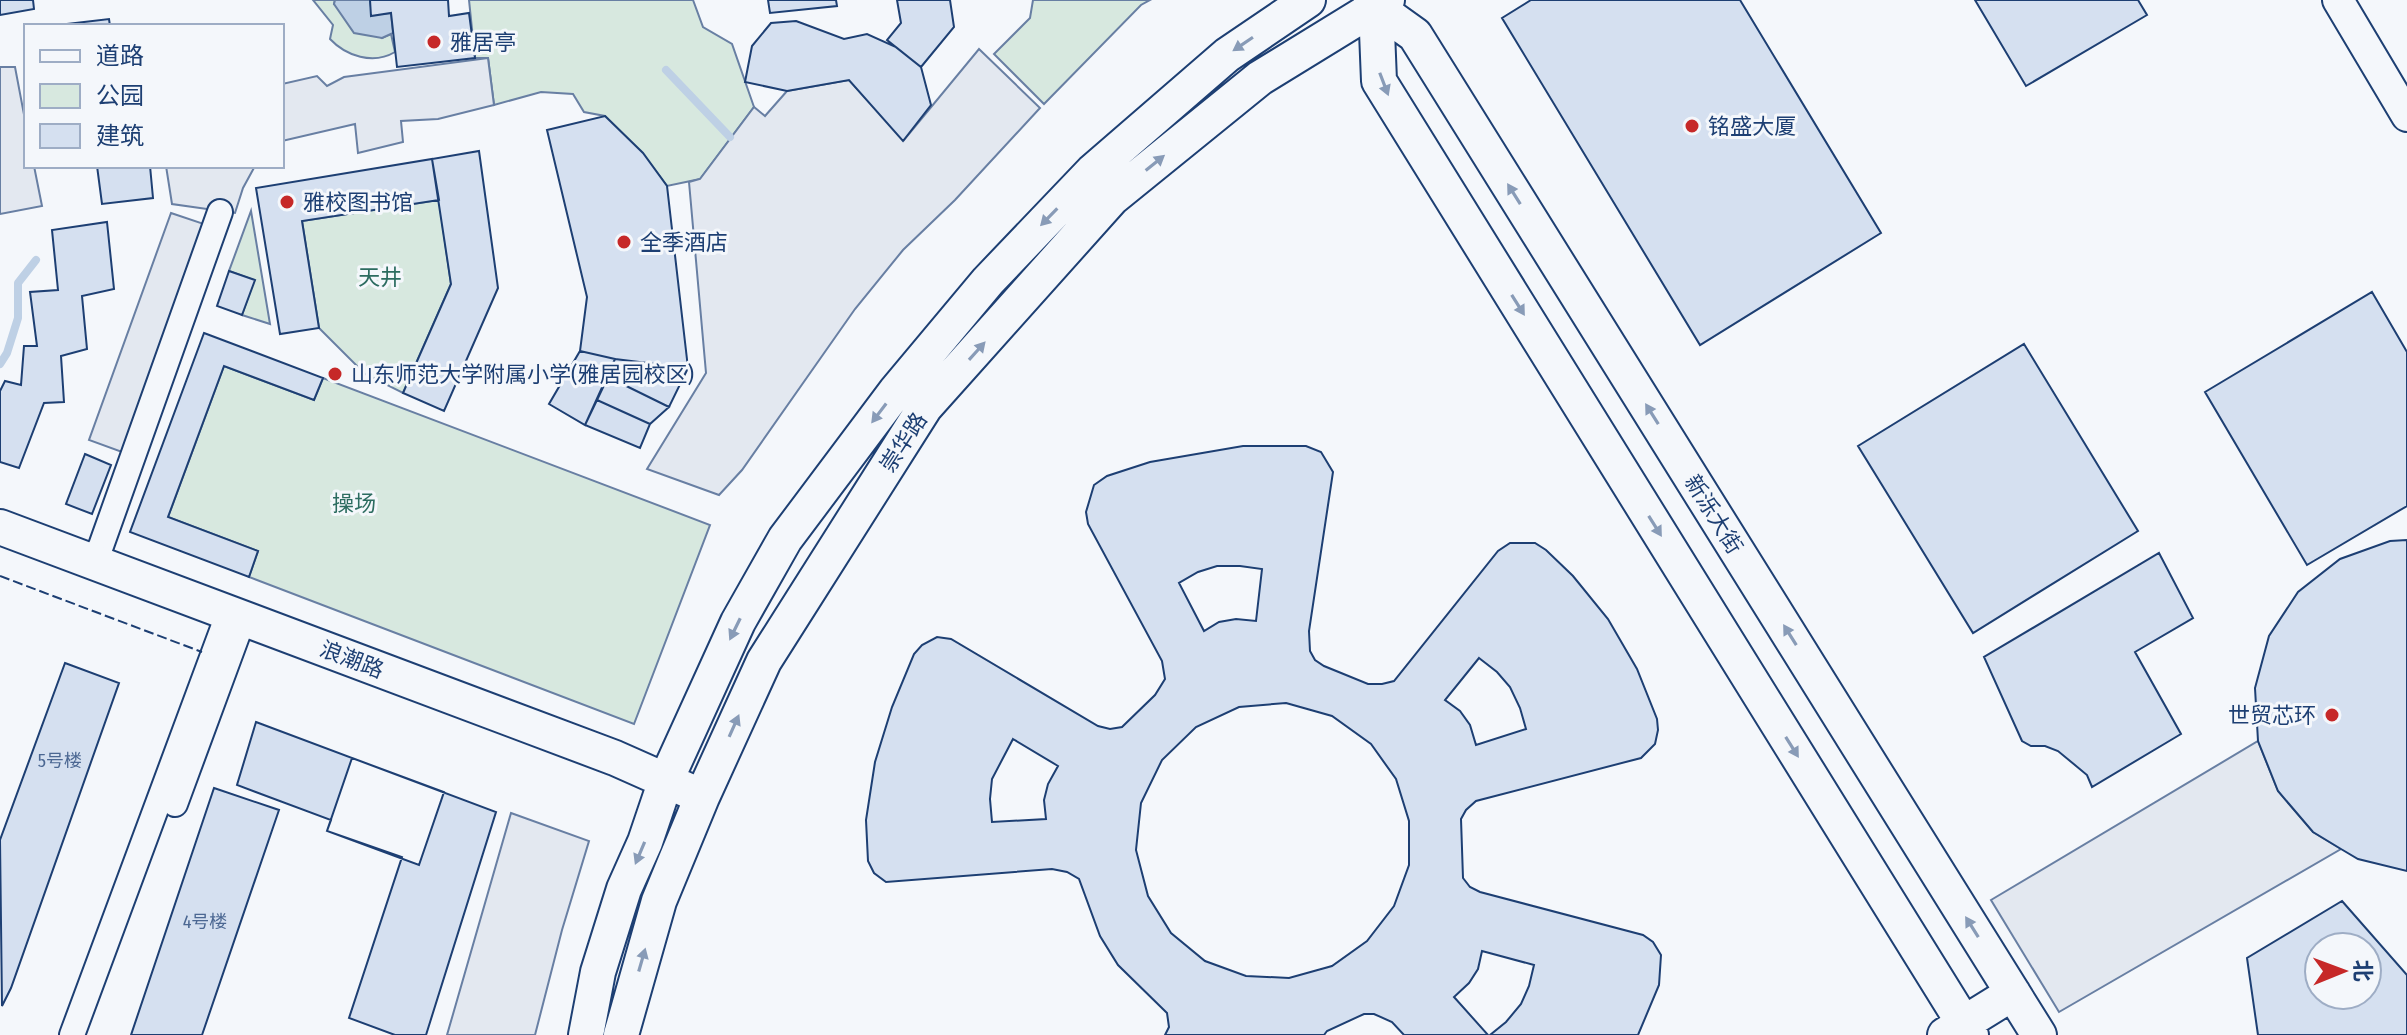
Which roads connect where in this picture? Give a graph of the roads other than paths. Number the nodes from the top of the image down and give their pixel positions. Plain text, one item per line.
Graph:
1 (1308, 0) edge
2 (2338, 0) edge
3 (1378, 2) edge
4 (2407, 116) edge
5 (220, 212) dead end
6 (0, 527) edge
7 (93, 561) junction
8 (236, 615) junction
9 (666, 780) junction
10 (702, 797) junction
11 (2022, 1021) edge
12 (1960, 1031) edge
13 (72, 1035) edge
14 (88, 1035) edge
15 (586, 1035) edge
16 (621, 1035) edge

1 -> 9 main road, 崇华路
2 - 4 street
10 -> 3 main road, 崇华路
11 -> 3 main road, 新泺大街
3 -> 12 main road
5 - 7 street
6 - 7 main road, 浪潮路
7 - 8 main road, 浪潮路
8 - 9 main road, 浪潮路
8 - 13 street
8 - 14 street
9 - 10 main road, 浪潮路
9 -> 15 main road, 崇华路
16 -> 10 main road, 崇华路
11 - 12 main road

